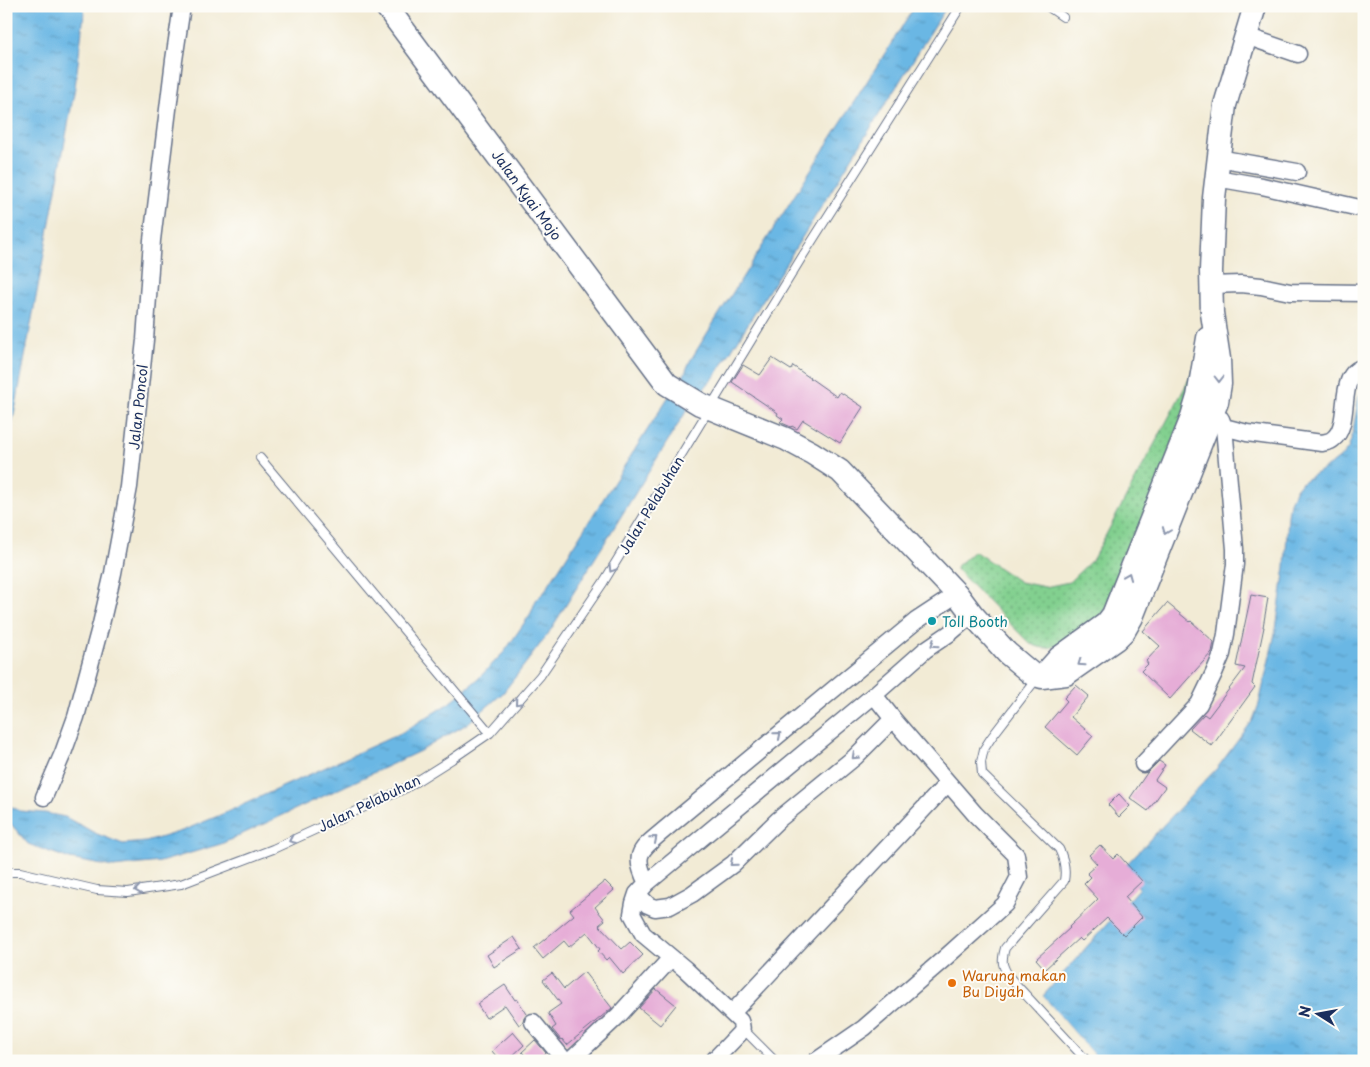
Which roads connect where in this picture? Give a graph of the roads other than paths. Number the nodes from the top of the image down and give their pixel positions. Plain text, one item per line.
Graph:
1 (182, 6) edge
2 (386, 6) edge
3 (961, 6) edge
4 (1047, 6) edge
5 (1255, 6) edge
6 (1063, 17) dead end
7 (1246, 36) junction
8 (1298, 54) dead end
9 (1217, 168) junction
10 (1297, 172) dead end
11 (1364, 209) edge
12 (1211, 284) junction
13 (1364, 293) edge
14 (1364, 367) edge
15 (705, 406) junction
16 (1211, 414) junction
17 (260, 458) dead end
18 (957, 594) junction
19 (972, 614) junction
20 (1040, 677) junction
21 (874, 695) junction
22 (893, 719) junction
23 (490, 733) junction
24 (1143, 764) dead end
25 (948, 783) junction
26 (44, 797) dead end
27 (6, 874) edge
28 (642, 888) junction
29 (672, 958) junction
30 (732, 1013) junction
31 (533, 1022) dead end
32 (742, 1028) junction
33 (565, 1061) edge
34 (570, 1061) edge
35 (713, 1061) edge
36 (775, 1061) edge
37 (816, 1061) edge
38 (1086, 1061) edge

1 - 26 street, Jalan Poncol
2 - 15 main road, Jalan Kyai Mojo
3 - 15 lane, Jalan Pelabuhan
4 - 6 lane
5 - 7 main road
7 - 8 street
7 - 9 main road
9 - 10 street
9 - 11 street
9 - 12 main road
12 - 13 street
12 - 16 main road
14 - 16 street
15 - 18 main road
15 -> 23 lane, Jalan Pelabuhan
16 - 20 main road
16 - 24 street
17 - 23 lane
18 - 19 main road
28 -> 18 street
19 - 20 main road
19 -> 21 street
20 - 38 lane
21 - 22 street
21 - 28 street
22 - 25 street
22 -> 28 street
23 -> 27 lane, Jalan Pelabuhan
25 - 30 street
25 - 37 street
28 - 29 street
29 - 30 street
29 - 34 street
30 - 32 street
31 - 33 street
32 - 35 street
32 - 36 lane

